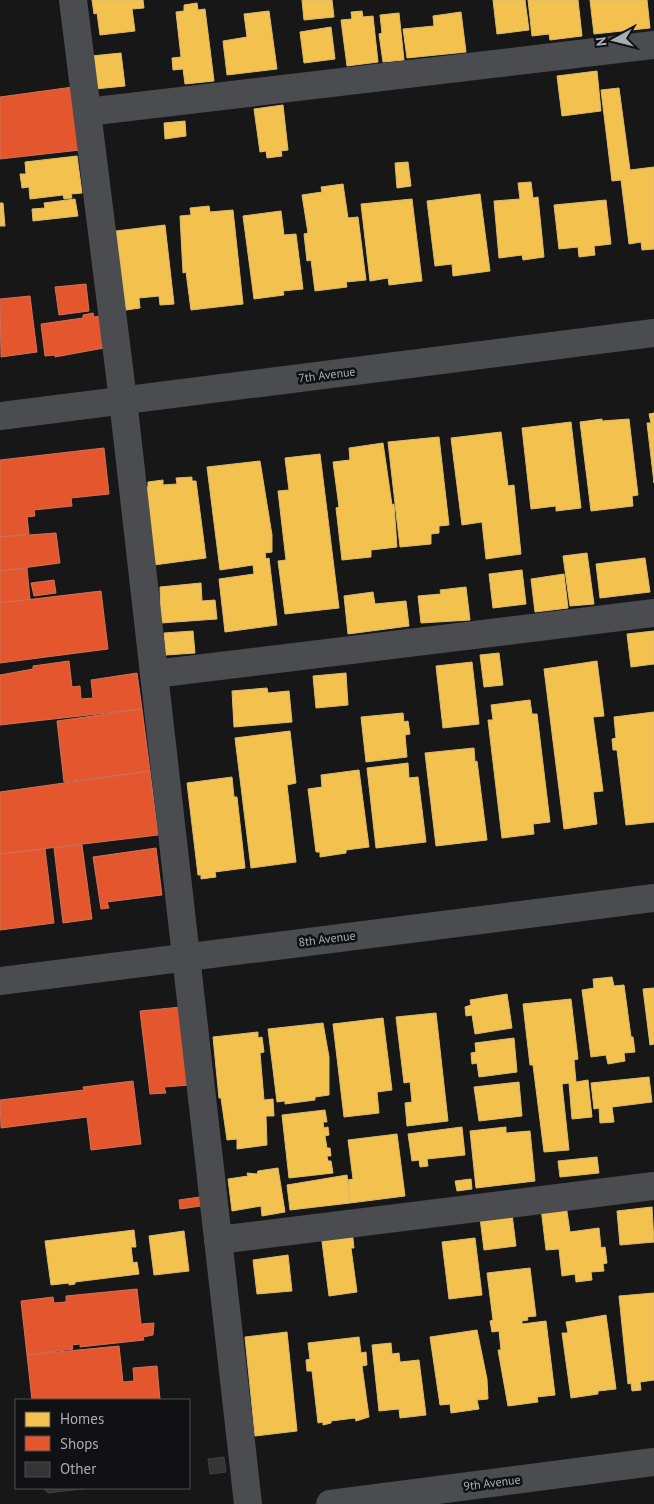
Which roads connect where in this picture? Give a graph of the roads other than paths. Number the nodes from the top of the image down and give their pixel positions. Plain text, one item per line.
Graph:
1 (73, 0) edge
2 (654, 45) edge
3 (87, 112) junction
4 (654, 333) edge
5 (123, 400) junction
6 (0, 416) edge
7 (654, 613) edge
8 (154, 674) junction
9 (654, 898) edge
10 (186, 957) junction
11 (0, 981) edge
12 (654, 1186) edge
13 (218, 1240) junction
14 (654, 1462) edge
15 (248, 1504) edge
16 (330, 1504) edge

1 - 3 street
2 - 3 street
3 - 5 street
4 - 5 street, 7th Avenue
5 - 6 street, 7th Avenue
5 - 8 street
7 - 8 street
8 - 10 street
9 - 10 street, 8th Avenue
10 - 11 street, 8th Avenue
10 - 13 street
12 - 13 street
13 - 15 street
14 - 16 street, 9th Avenue

